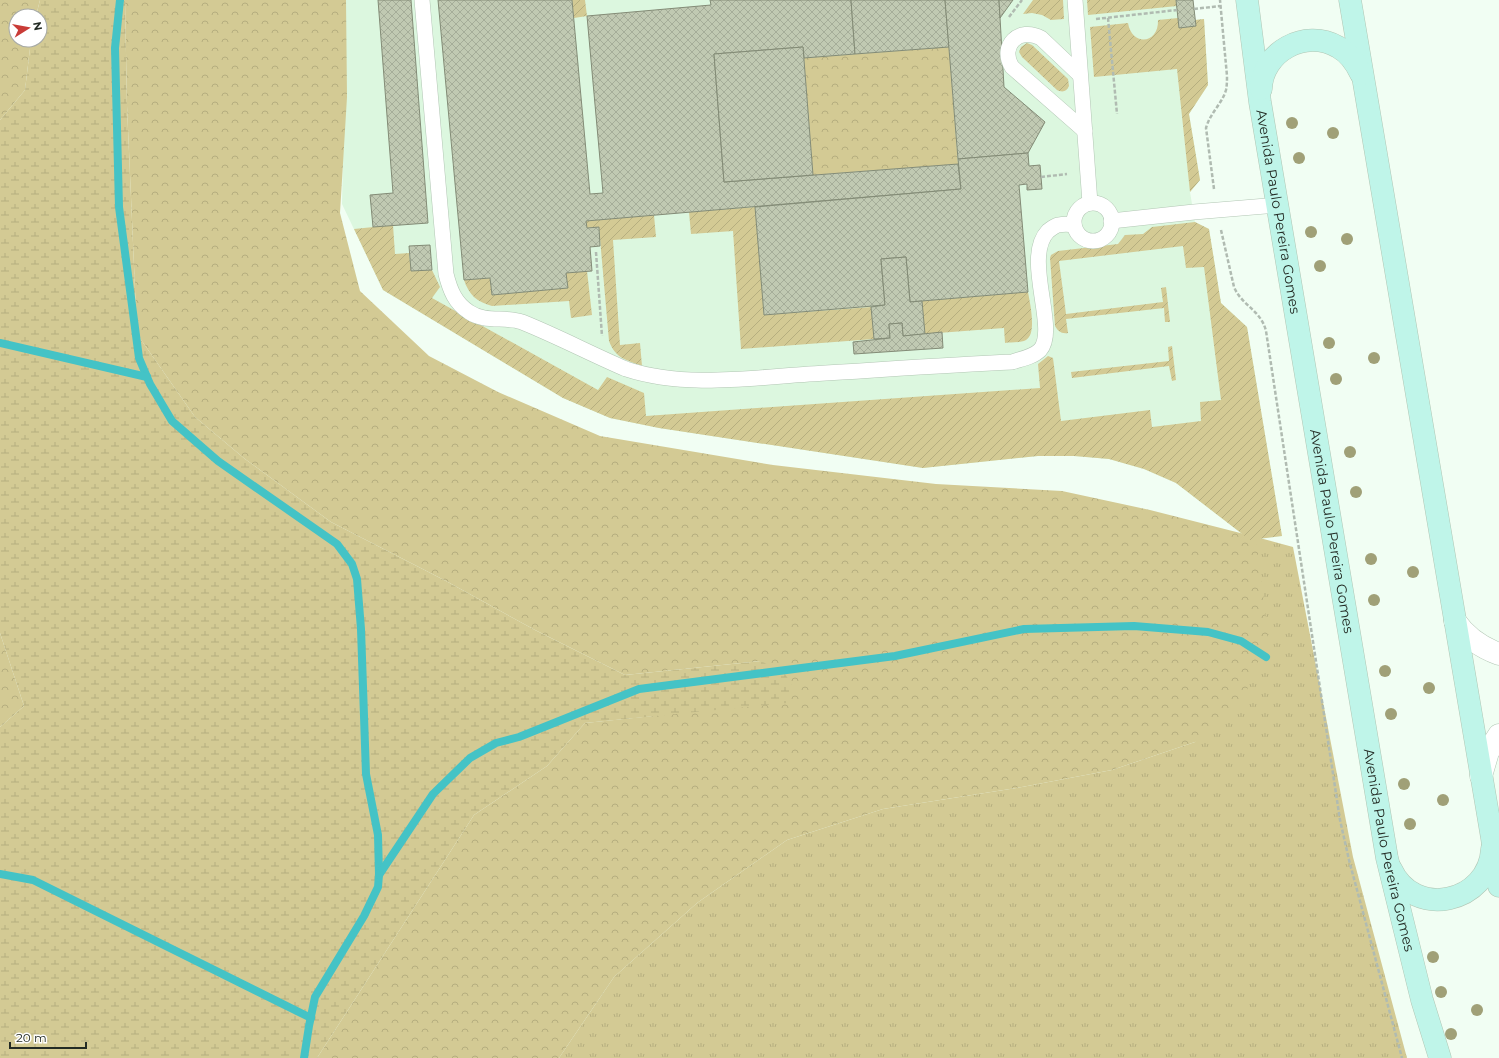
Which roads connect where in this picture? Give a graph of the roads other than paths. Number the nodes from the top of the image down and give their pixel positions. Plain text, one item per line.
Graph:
1 (422, 0) edge
2 (1075, 0) edge
3 (1247, 0) edge
4 (1350, 0) edge
5 (1080, 75) junction
6 (1364, 79) junction
7 (1260, 102) junction
8 (1085, 131) junction
9 (1090, 203) junction
10 (1278, 205) junction
11 (1111, 221) junction
12 (1074, 225) junction
13 (1456, 621) junction
14 (1499, 654) edge
15 (1499, 735) edge
16 (1482, 776) junction
17 (1492, 838) junction
18 (1387, 858) junction
19 (1499, 886) edge
20 (1440, 1058) edge

1 - 12 lane
2 - 5 lane
3 - 7 main road, Avenida Paulo Pereira Gomes
4 - 6 main road
5 - 8 lane
5 - 8 lane
6 - 7 main road
6 - 13 main road
7 - 10 main road, Avenida Paulo Pereira Gomes
8 - 9 lane
9 - 11 lane
9 - 12 lane
10 - 11 lane
10 - 18 main road, Avenida Paulo Pereira Gomes
11 - 12 lane
13 - 14 street
13 - 16 main road
15 - 16 street
16 - 17 main road
17 - 18 main road
17 - 19 main road
18 - 20 main road, Avenida Paulo Pereira Gomes

